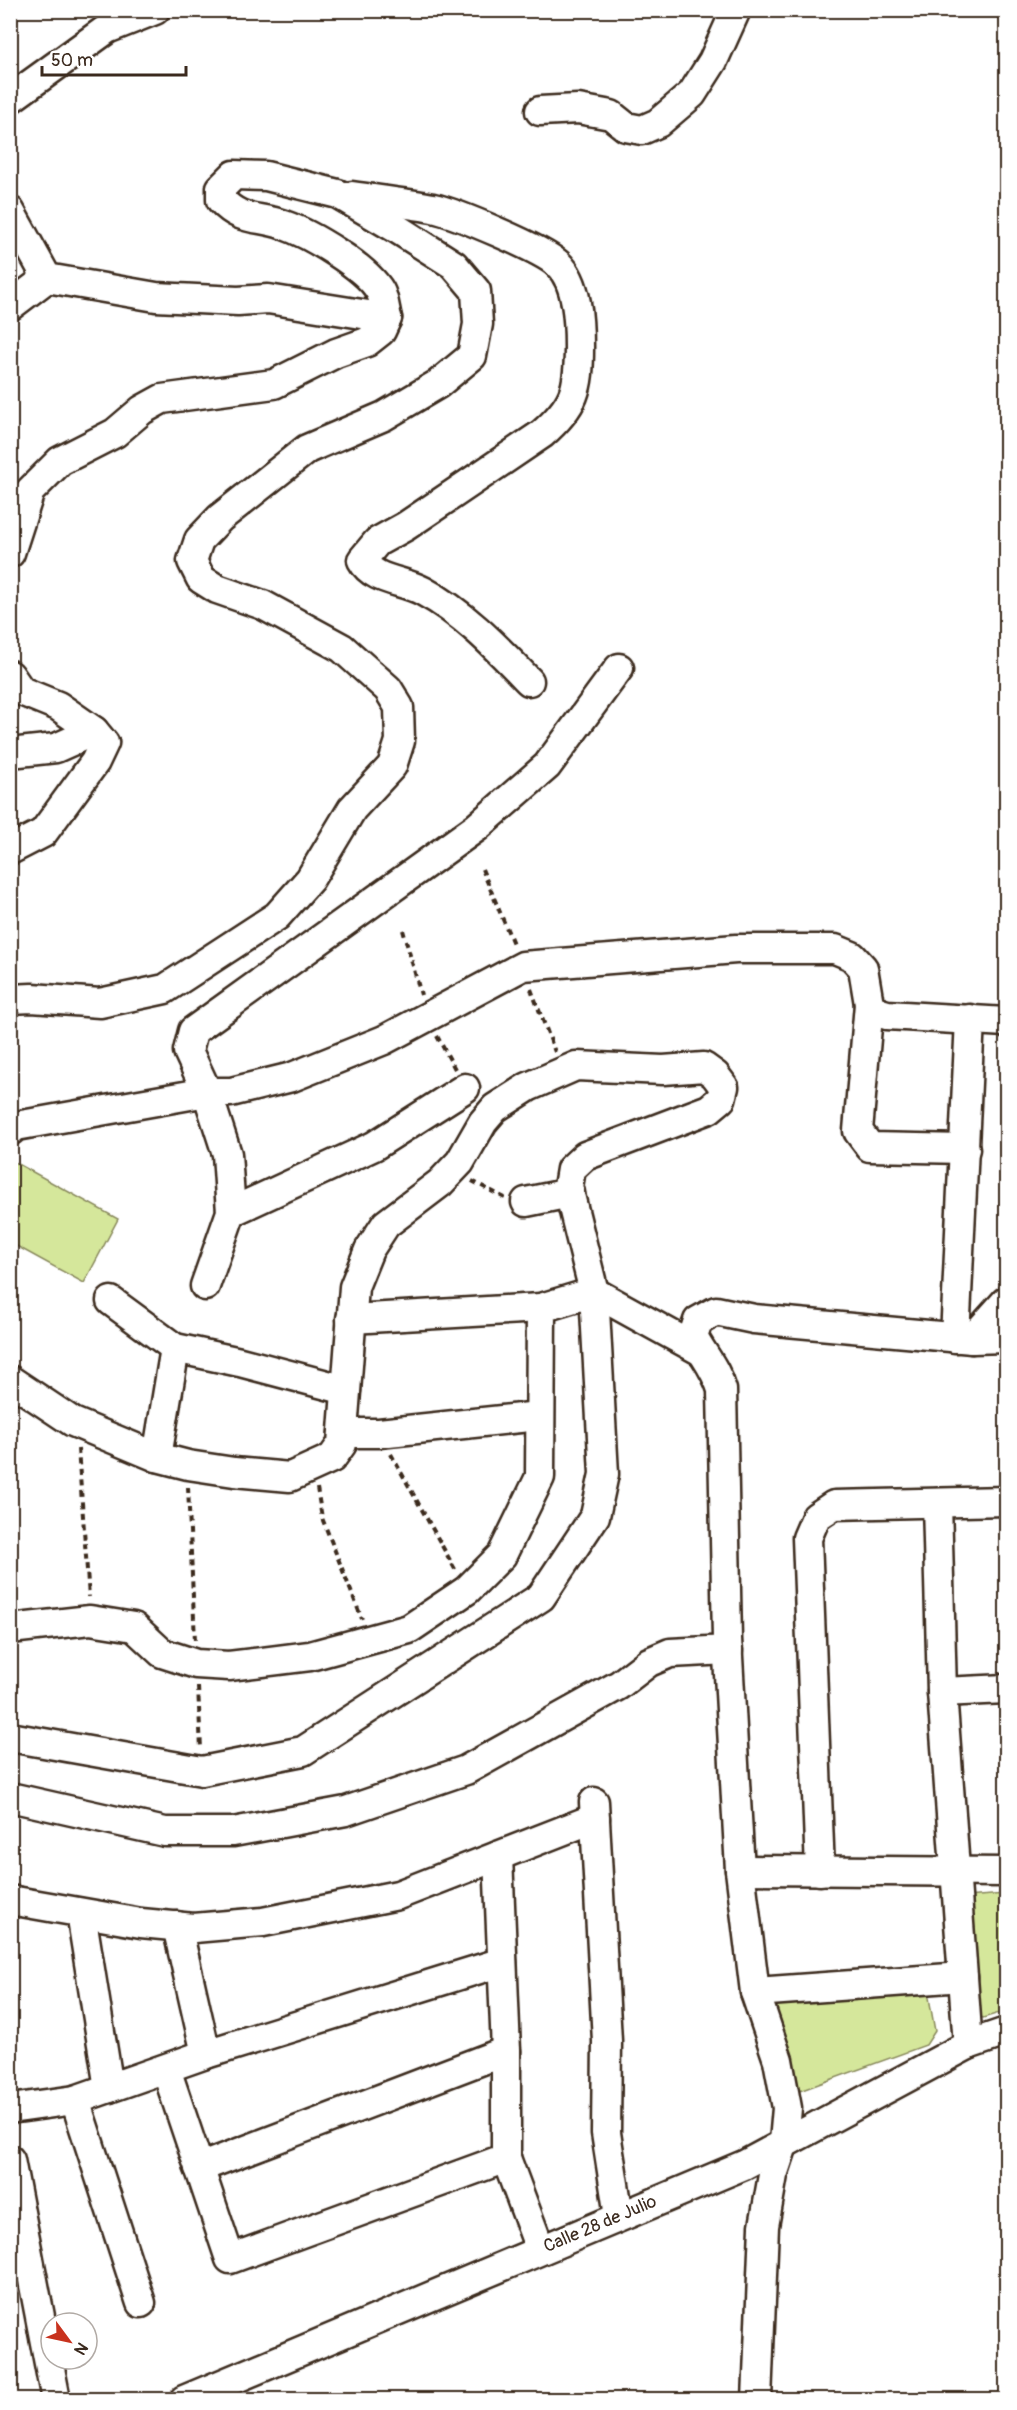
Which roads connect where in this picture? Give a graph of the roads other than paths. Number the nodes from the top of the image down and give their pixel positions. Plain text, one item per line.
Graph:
1 (154, 10) edge
2 (736, 10) edge
3 (10, 99) edge
4 (540, 111) dead end
5 (338, 194) junction
6 (10, 211) edge
7 (47, 278) junction
8 (10, 306) edge
9 (387, 318) junction
10 (10, 553) edge
11 (619, 668) dead end
12 (10, 675) edge
13 (529, 681) dead end
14 (94, 730) junction
15 (10, 753) edge
16 (10, 850) edge
17 (10, 999) edge
18 (869, 1004) junction
19 (970, 1018) junction
20 (1006, 1022) edge
21 (465, 1088) dead end
22 (207, 1092) junction
23 (10, 1131) edge
24 (965, 1149) junction
25 (570, 1193) junction
26 (526, 1202) road end
27 (231, 1212) junction
28 (205, 1286) dead end
29 (594, 1292) junction
30 (111, 1301) dead end
31 (1006, 1301) edge
32 (541, 1308) junction
33 (351, 1319) junction
34 (964, 1338) junction
35 (1006, 1338) edge
36 (176, 1348) junction
37 (701, 1352) junction
38 (10, 1380) edge
39 (346, 1390) junction
40 (539, 1416) junction
41 (343, 1432) junction
42 (157, 1457) junction
43 (1006, 1501) edge
44 (937, 1503) junction
45 (10, 1629) edge
46 (728, 1650) junction
47 (1006, 1689) edge
48 (942, 1692) junction
49 (10, 1737) edge
50 (10, 1797) edge
51 (498, 1856) junction
52 (740, 1870) junction
53 (820, 1871) junction
54 (1006, 1872) edge
55 (955, 1874) junction
56 (10, 1900) edge
57 (81, 1913) junction
58 (177, 1926) junction
59 (502, 1962) junction
60 (963, 1977) junction
61 (755, 1992) junction
62 (1006, 2031) edge
63 (968, 2045) junction
64 (506, 2051) junction
65 (206, 2054) junction
66 (166, 2069) junction
67 (109, 2088) junction
68 (75, 2100) junction
69 (10, 2109) edge
70 (784, 2142) junction
71 (506, 2158) junction
72 (10, 2160) edge
73 (199, 2168) junction
74 (619, 2216) junction
75 (540, 2249) junction
76 (141, 2303) dead end
77 (56, 2400) edge
78 (184, 2400) edge
79 (757, 2400) edge

1 - 3 street
2 - 4 street
5 - 9 street
5 - 13 street
5 - 17 street
6 - 7 street
7 - 8 street
7 - 9 street
9 - 10 street
11 - 22 street
12 - 14 street
14 - 15 street
14 - 16 street
18 - 19 street
18 - 22 street
18 - 24 street
19 - 20 street
19 - 24 street
21 - 27 street
22 - 23 street
22 - 27 street
24 - 34 street
25 - 26 street
25 - 29 street
25 - 33 street
27 - 28 street
29 - 32 street
29 - 37 street
29 - 49 street
30 - 36 street
31 - 34 street
32 - 33 street
32 - 40 street
33 - 39 street
34 - 35 street
34 - 37 street
36 - 39 street
36 - 42 street
37 - 46 street
38 - 42 street
39 - 41 street
40 - 41 street
40 - 45 street
41 - 42 street
43 - 44 street
44 - 48 street
44 - 53 street
46 - 50 street
46 - 52 street
47 - 48 street
48 - 55 street
51 - 58 street
51 - 59 street
51 - 74 street
52 - 53 street
52 - 61 street
53 - 55 street
54 - 55 street
55 - 60 street
56 - 57 street
57 - 58 street
57 - 67 street
58 - 65 street
59 - 64 street
59 - 65 street
60 - 61 street
60 - 63 street
61 - 70 street
62 - 63 street, Calle 28 de Julio
63 - 70 street, Calle 28 de Julio
64 - 71 street
64 - 73 street
65 - 66 street
66 - 67 street
66 - 73 street
67 - 68 street
68 - 69 street
68 - 76 street
70 - 74 street, Calle 28 de Julio
70 - 79 street
71 - 73 street
71 - 75 street
72 - 77 street
74 - 75 street, Calle 28 de Julio
75 - 78 street, Calle 28 de Julio

